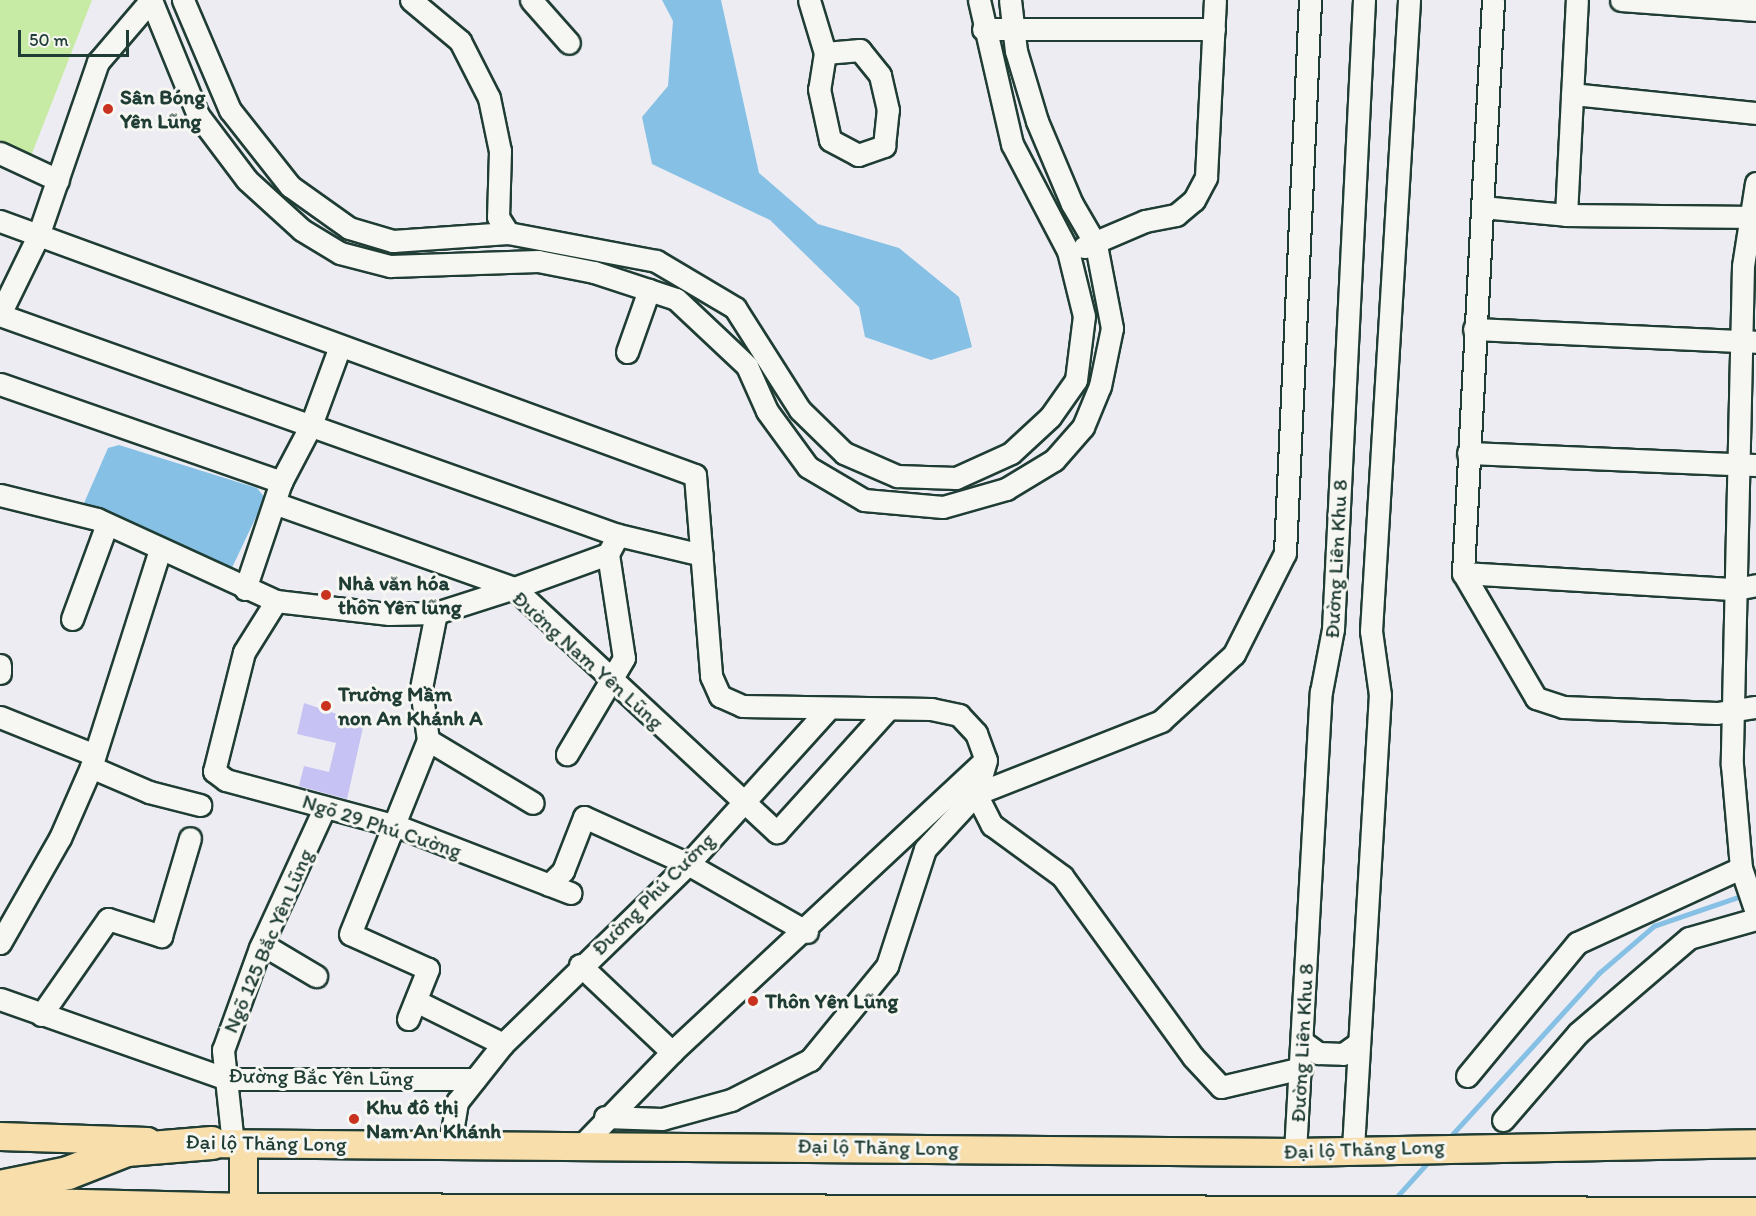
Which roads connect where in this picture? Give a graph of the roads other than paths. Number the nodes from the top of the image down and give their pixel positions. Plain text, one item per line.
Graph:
1 (151, 0) edge
2 (183, 0) edge
3 (411, 0) edge
4 (531, 0) edge
5 (809, 0) edge
6 (979, 0) edge
7 (1010, 0) edge
8 (1215, 0) edge
9 (1310, 0) edge
10 (1364, 0) edge
11 (1409, 0) edge
12 (1493, 0) edge
13 (1577, 0) edge
14 (1621, 0) edge
15 (1756, 10) edge
16 (1014, 28) junction
17 (983, 29) junction
18 (1214, 29) junction
19 (569, 43) dead end
20 (825, 53) junction
21 (1572, 94) junction
22 (1756, 113) edge
23 (0, 153) edge
24 (58, 180) junction
25 (1756, 183) edge
26 (1482, 207) junction
27 (1566, 215) junction
28 (1753, 218) edge
29 (0, 221) edge
30 (508, 233) junction
31 (38, 236) junction
32 (1096, 245) junction
33 (1068, 251) junction
34 (650, 290) junction
35 (0, 315) edge
36 (1474, 330) junction
37 (1751, 343) edge
38 (340, 346) junction
39 (627, 352) dead end
40 (783, 381) junction
41 (0, 384) edge
42 (766, 411) junction
43 (311, 425) junction
44 (1468, 453) junction
45 (1747, 467) edge
46 (281, 482) junction
47 (0, 495) edge
48 (277, 504) junction
49 (107, 524) junction
50 (618, 535) junction
51 (160, 549) junction
52 (608, 554) junction
53 (702, 555) junction
54 (1462, 573) junction
55 (1746, 587) edge
56 (514, 588) junction
57 (245, 589) junction
58 (276, 601) junction
59 (436, 613) junction
60 (72, 620) dead end
61 (0, 665) edge
62 (0, 673) edge
63 (613, 683) junction
64 (1756, 707) edge
65 (829, 708) junction
66 (888, 709) junction
67 (1734, 712) junction
68 (0, 717) edge
69 (428, 740) junction
70 (567, 754) dead end
71 (986, 760) junction
72 (93, 761) junction
73 (976, 794) junction
74 (744, 800) junction
75 (533, 803) dead end
76 (200, 805) dead end
77 (325, 807) junction
78 (397, 826) junction
79 (909, 829) junction
80 (190, 838) dead end
81 (1748, 844) edge
82 (925, 849) junction
83 (688, 864) junction
84 (1741, 868) junction
85 (549, 885) junction
86 (571, 893) dead end
87 (1756, 912) edge
88 (1756, 919) edge
89 (807, 932) junction
90 (0, 944) edge
91 (262, 945) junction
92 (580, 965) junction
93 (316, 976) dead end
94 (0, 999) edge
95 (41, 1015) junction
96 (1303, 1042) junction
97 (1359, 1043) junction
98 (503, 1044) junction
99 (672, 1052) junction
100 (1302, 1068) junction
101 (1467, 1076) dead end
102 (227, 1078) junction
103 (476, 1079) junction
104 (605, 1117) junction
105 (1503, 1120) dead end
106 (0, 1136) edge
107 (1756, 1143) edge
108 (229, 1144) junction
109 (450, 1144) junction
110 (583, 1144) junction
111 (1353, 1148) junction
112 (1295, 1152) junction
113 (0, 1187) edge
114 (0, 1204) edge
115 (243, 1205) dead end
116 (1756, 1214) edge

1 - 24 street
1 - 34 street
2 - 30 street
3 - 30 street
4 - 19 street
5 - 20 street
6 - 17 street
7 - 16 street
8 - 18 street
9 - 73 street
10 - 96 street, Đường Liên Khu 8
11 - 97 street, Đường Liên Khu 8
12 - 26 street
13 - 21 street
14 - 15 street
16 - 17 street
16 - 18 street
16 - 32 street
17 - 33 street
18 - 32 street
20 - 20 street
21 - 22 street
21 - 27 street
23 - 24 street
24 - 31 street
25 - 28 street
26 - 27 street
26 - 36 street
27 - 28 street
28 - 37 street
29 - 31 street
30 - 40 street
31 - 35 street
31 - 38 street
32 - 33 street
32 - 42 street
33 - 40 street
34 - 39 street
34 - 42 street
35 - 43 street
36 - 37 street
36 - 44 street
37 - 45 street
38 - 43 street
38 - 53 street
40 - 42 street
41 - 46 street
43 - 46 street
43 - 50 street
44 - 45 street
44 - 54 street
45 - 55 street
46 - 48 street
47 - 49 street, Đường Nam Yên Lũng
48 - 56 street
48 - 57 street
49 - 51 street, Đường Nam Yên Lũng
49 - 60 street
50 - 52 street
50 - 53 street
51 - 57 street, Đường Nam Yên Lũng
51 - 72 street
52 - 56 street
52 - 63 street
53 - 65 street
54 - 55 street
54 - 67 street
55 - 67 street
56 - 59 street, Đường Nam Yên Lũng
56 - 63 street, Đường Nam Yên Lũng
57 - 58 street, Đường Nam Yên Lũng
58 - 59 street, Đường Nam Yên Lũng
58 - 77 street, Ngõ 29 Phú Cường
59 - 69 street
61 - 62 street
63 - 70 street
63 - 74 street, Đường Nam Yên Lũng
64 - 67 street
65 - 66 street
65 - 74 street, Đường Phú Cường
66 - 71 street
66 - 74 street, Đường Nam Yên Lũng
67 - 81 street
68 - 72 street
69 - 75 street
69 - 78 street
71 - 73 street
71 - 79 street
72 - 76 street
72 - 90 street
73 - 82 street
73 - 100 street
74 - 83 street, Đường Phú Cường
77 - 78 street, Ngõ 29 Phú Cường
77 - 91 street, Ngõ 125 Bắc Yên Lũng
78 - 85 street, Ngõ 29 Phú Cường
78 - 98 street
79 - 82 street
79 - 89 street
80 - 95 street
81 - 84 street
82 - 104 street
83 - 85 street
83 - 89 street
83 - 92 street, Đường Phú Cường
84 - 87 street
84 - 101 street
85 - 86 street, Ngõ 29 Phú Cường
88 - 105 street
89 - 99 street
91 - 93 street
91 - 102 street, Ngõ 125 Bắc Yên Lũng
92 - 98 street, Đường Phú Cường
92 - 99 street
94 - 95 street, Đường Bắc Yên Lũng
95 - 102 street, Đường Bắc Yên Lũng
96 - 97 street
96 - 100 street, Đường Liên Khu 8
97 - 111 street, Đường Liên Khu 8
98 - 103 street, Đường Phú Cường
99 - 104 street
100 - 112 street, Đường Liên Khu 8
102 - 103 street, Đường Bắc Yên Lũng
102 - 108 street, Ngõ 125 Bắc Yên Lũng
103 - 109 street, Đường Phú Cường
104 - 110 street
106 - 108 main road, Đại lộ Thăng Long
107 - 111 main road, Đại lộ Thăng Long
108 - 109 main road, Đại lộ Thăng Long
108 - 113 highway
108 - 115 main road
109 - 110 main road, Đại lộ Thăng Long
110 - 112 main road, Đại lộ Thăng Long
111 - 112 main road, Đại lộ Thăng Long
114 - 116 highway

